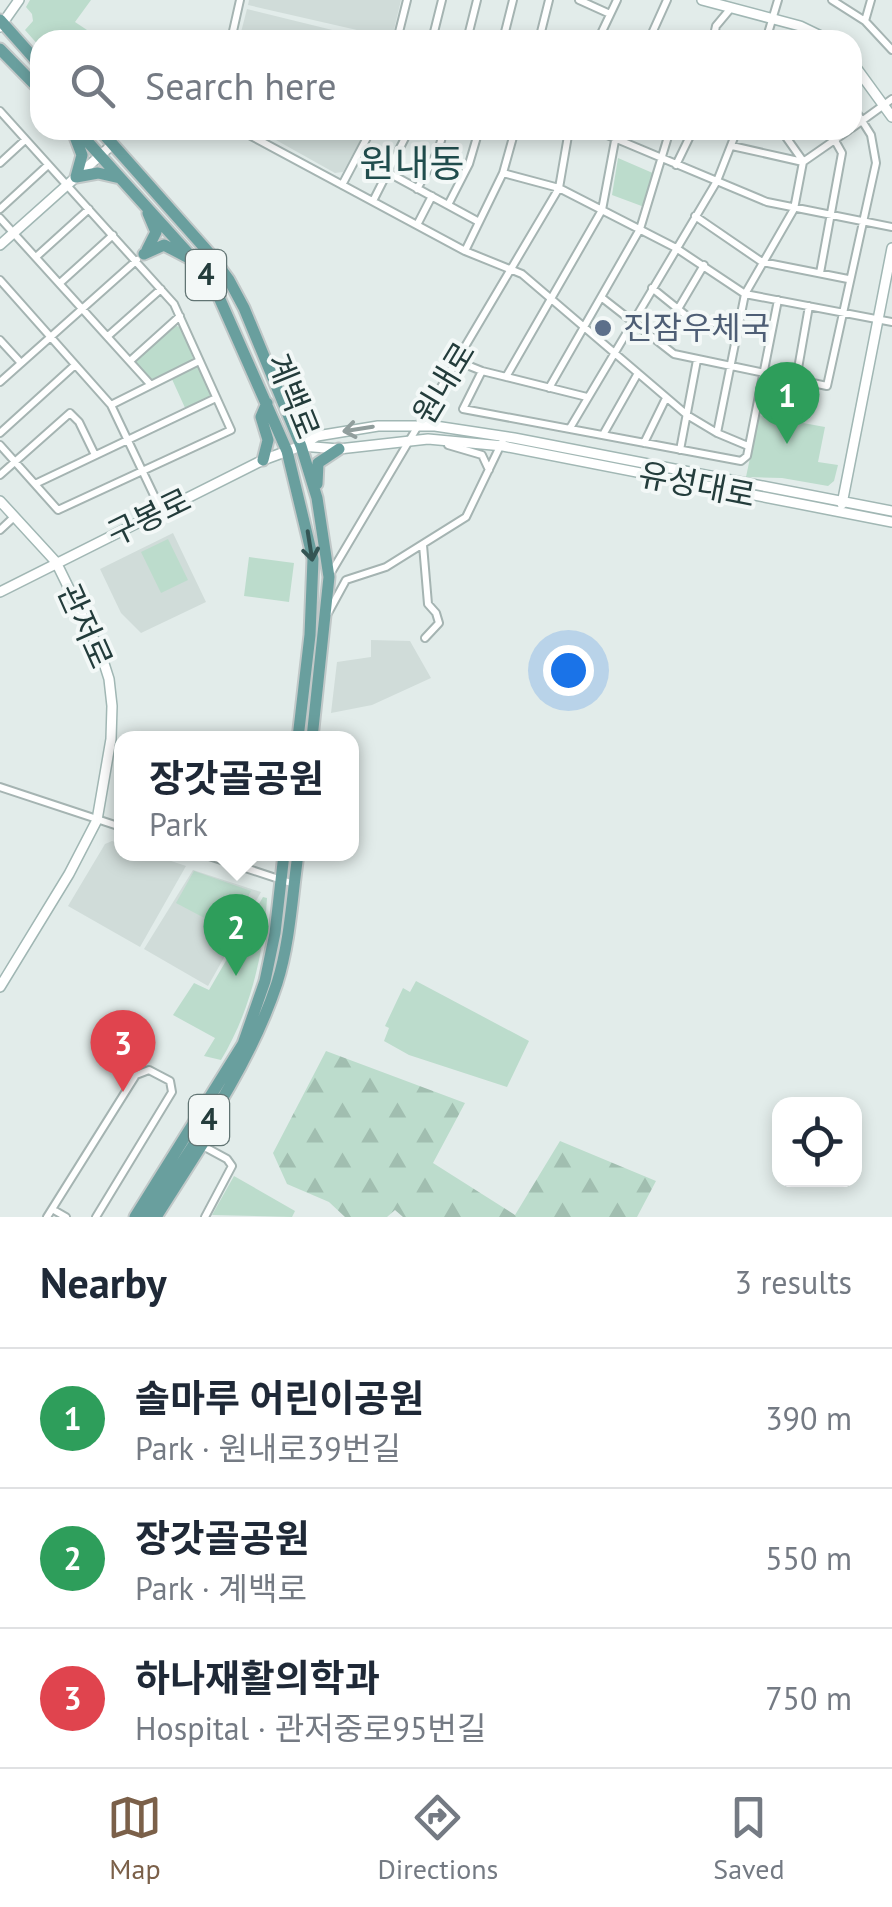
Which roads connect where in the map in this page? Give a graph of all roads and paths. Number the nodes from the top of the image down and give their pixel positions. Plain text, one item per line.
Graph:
1 (19, 0) edge
2 (240, 0) edge
3 (407, 0) edge
4 (442, 0) edge
5 (476, 0) edge
6 (513, 0) edge
7 (549, 0) edge
8 (578, 0) edge
9 (617, 0) edge
10 (666, 0) edge
11 (702, 0) edge
12 (778, 0) edge
13 (871, 0) edge
14 (837, 1) edge
15 (731, 8) junction
16 (610, 14) junction
17 (773, 18) junction
18 (865, 21) junction
19 (1, 23) edge
20 (233, 30) edge
21 (400, 30) edge
22 (434, 30) edge
23 (469, 30) edge
24 (506, 30) edge
25 (542, 30) edge
26 (603, 30) edge
27 (653, 30) edge
28 (715, 30) edge
29 (769, 30) edge
30 (808, 30) edge
31 (892, 33) edge
32 (884, 39) junction
33 (892, 50) edge
34 (0, 52) edge
35 (30, 54) edge
36 (862, 73) edge
37 (30, 80) edge
38 (888, 102) edge
39 (0, 111) edge
40 (892, 117) edge
41 (863, 120) joint
42 (25, 140) junction
43 (79, 140) edge
44 (85, 140) edge
45 (109, 140) edge
46 (259, 140) edge
47 (367, 140) edge
48 (404, 140) edge
49 (441, 140) edge
50 (476, 140) edge
51 (511, 140) edge
52 (567, 140) edge
53 (615, 140) edge
54 (627, 140) edge
55 (666, 140) edge
56 (689, 140) edge
57 (734, 140) edge
58 (788, 140) edge
59 (835, 140) edge
60 (836, 140) edge
61 (113, 144) junction
62 (732, 146) junction
63 (100, 156) junction
64 (660, 158) junction
65 (0, 162) edge
66 (804, 162) junction
67 (48, 164) junction
68 (676, 165) junction
69 (388, 172) junction
70 (502, 173) junction
71 (121, 178) junction
72 (72, 181) junction
73 (717, 181) junction
74 (342, 185) junction
75 (418, 188) junction
76 (559, 188) junction
77 (432, 196) junction
78 (372, 201) junction
79 (146, 204) junction
80 (448, 205) junction
81 (0, 209) edge
82 (89, 209) junction
83 (794, 209) junction
84 (602, 210) junction
85 (831, 215) junction
86 (695, 216) junction
87 (0, 218) edge
88 (864, 221) junction
89 (479, 222) junction
90 (417, 225) junction
91 (892, 227) edge
92 (640, 230) junction
93 (14, 233) junction
94 (113, 235) junction
95 (0, 245) edge
96 (676, 248) junction
97 (892, 248) edge
98 (466, 251) junction
99 (36, 257) junction
100 (140, 257) junction
101 (762, 262) junction
102 (198, 263) junction
103 (704, 266) junction
104 (512, 270) junction
105 (820, 274) junction
106 (849, 279) junction
107 (0, 280) edge
108 (60, 283) junction
109 (162, 288) junction
110 (652, 288) junction
111 (745, 294) junction
112 (601, 296) junction
113 (551, 298) junction
114 (778, 300) junction
115 (810, 306) junction
116 (83, 308) junction
117 (678, 309) junction
118 (842, 312) junction
119 (180, 316) junction
120 (878, 320) junction
121 (632, 321) junction
122 (892, 322) edge
123 (584, 326) junction
124 (736, 328) junction
125 (108, 336) junction
126 (50, 337) junction
127 (0, 340) edge
128 (614, 352) junction
129 (697, 360) junction
130 (130, 361) junction
131 (200, 361) junction
132 (456, 361) junction
133 (20, 364) junction
134 (76, 365) junction
135 (730, 366) junction
136 (482, 371) junction
137 (638, 373) junction
138 (764, 374) junction
139 (506, 376) junction
140 (796, 380) junction
141 (0, 382) edge
142 (151, 385) junction
143 (549, 388) junction
144 (216, 398) junction
145 (587, 398) junction
146 (666, 398) junction
147 (267, 403) junction
148 (111, 405) junction
149 (687, 415) junction
150 (419, 425) junction
151 (570, 428) junction
152 (604, 433) junction
153 (717, 433) junction
154 (0, 434) edge
155 (428, 439) junction
156 (127, 440) junction
157 (410, 440) junction
158 (504, 441) junction
159 (644, 442) junction
160 (0, 445) edge
161 (301, 446) junction
162 (748, 446) junction
163 (340, 450) junction
164 (680, 450) junction
165 (287, 452) junction
166 (94, 455) junction
167 (263, 460) junction
168 (15, 462) junction
169 (142, 472) junction
170 (490, 472) junction
171 (0, 475) edge
172 (35, 484) junction
173 (318, 498) junction
174 (0, 501) edge
175 (842, 507) junction
176 (161, 510) junction
177 (892, 511) edge
178 (14, 517) junction
179 (892, 522) edge
180 (0, 530) edge
181 (424, 545) junction
182 (56, 562) junction
183 (329, 577) junction
184 (0, 592) edge
185 (327, 614) junction
186 (424, 638) dead end
187 (299, 731) edge
188 (313, 731) edge
189 (0, 787) edge
190 (97, 820) junction
191 (114, 825) edge
192 (225, 861) edge
193 (285, 861) edge
194 (295, 861) edge
195 (287, 882) junction
196 (0, 986) edge
197 (264, 1019) junction
198 (202, 1145) junction
199 (49, 1213) edge
200 (66, 1217) edge
201 (96, 1217) edge
202 (132, 1217) edge
203 (146, 1217) edge
204 (156, 1217) edge
205 (205, 1217) edge

1 - 19 street
2 - 20 street
3 - 21 street
4 - 22 street
5 - 23 street
6 - 24 street
7 - 25 street
8 - 16 street
9 - 16 street
10 - 27 street
11 - 15 street
12 - 17 street
13 - 18 street
14 - 18 street
15 - 17 street
15 - 28 street
16 - 26 street
17 - 29 street
17 - 30 street
18 - 32 street
19 - 35 main road
31 - 32 street
32 - 33 street
34 - 37 main road
36 - 38 street
38 - 40 street
38 - 41 street
39 - 42 street
41 - 88 street
42 - 65 street
42 - 67 street
43 - 72 main road
44 - 63 main road, 계백로 / 4
45 - 61 main road, 계백로 / 4
46 - 74 street
47 - 74 street
48 - 69 street
49 - 75 street
50 - 80 street
51 - 70 street
52 - 76 street, 원내로
53 - 84 street
54 - 64 street
55 - 64 street
56 - 68 street
57 - 62 street
58 - 66 street
59 - 66 street
60 - 85 street
61 - 63 street
61 - 161 main road, 계백로 / 4
62 - 66 street
62 - 73 street
63 - 71 main road, 계백로 / 4
63 - 72 street
64 - 68 street
64 - 92 street
66 - 83 street
67 - 72 street
67 - 81 street
68 - 73 street
69 - 75 street
69 - 78 street
70 - 76 street
70 - 89 street
71 - 72 main road
71 - 79 main road, 계백로 / 4
72 - 82 street
72 - 93 street
73 - 83 street
73 - 86 street
74 - 78 street
75 - 77 street
76 - 84 street
76 - 104 street, 원내로
77 - 80 street
77 - 90 street
78 - 90 street
79 - 100 main road
79 - 102 main road, 계백로 / 4
80 - 89 street
82 - 94 street
82 - 99 street
83 - 85 street
83 - 101 street
84 - 92 street
84 - 113 street
85 - 88 street
85 - 105 street
86 - 96 street
86 - 101 street
87 - 93 street
88 - 91 street
88 - 106 street
89 - 98 street
90 - 98 street
92 - 96 street
92 - 112 street
93 - 95 street
93 - 99 street
94 - 100 street
94 - 108 street
96 - 103 street
96 - 110 street
97 - 120 street
98 - 104 street
99 - 108 street
100 - 102 main road
100 - 109 street
100 - 116 street
101 - 105 street
101 - 111 street
102 - 147 main road, 계백로 / 4
103 - 111 street
103 - 117 street
104 - 113 street
104 - 132 street, 원내로
105 - 106 street
106 - 118 street
107 - 126 street
108 - 116 street
109 - 119 street
109 - 125 street
110 - 117 street
110 - 121 street
111 - 114 street
111 - 124 street
112 - 121 street
112 - 123 street
113 - 123 street
113 - 139 street
114 - 115 street
114 - 138 street
115 - 118 street
115 - 140 street
116 - 125 street
116 - 126 street
117 - 124 street
118 - 120 street
118 - 140 street
119 - 130 street
119 - 131 street
120 - 122 street
120 - 175 street
121 - 128 street
121 - 129 street
123 - 128 street
123 - 143 street
124 - 135 street
125 - 130 street
126 - 133 street
126 - 134 street
127 - 133 street
128 - 137 street
128 - 145 street
129 - 135 street
129 - 149 street
130 - 142 street
131 - 142 street
131 - 144 street
132 - 136 street
132 - 150 street, 원내로
133 - 141 street
134 - 148 street
134 - 154 street
135 - 138 street
135 - 153 street
136 - 139 street
136 - 151 street
137 - 146 street
137 - 152 street
138 - 140 street
138 - 162 street
139 - 143 street
142 - 148 street
143 - 145 street
144 - 156 street
144 - 169 street
145 - 151 street
146 - 149 street
146 - 159 street
147 - 165 main road, 계백로 / 4
147 - 167 main road
148 - 156 street
149 - 153 street
149 - 164 street
150 - 157 street, 원내로
150 - 158 street, 유성대로
150 -> 161 street, 유성대로
151 - 152 street
152 - 159 street
153 - 162 street
155 - 157 street, 유성대로
155 - 158 street, 유성대로
155 - 170 street
156 - 166 street
156 - 169 street
157 - 163 street, 유성대로
157 - 183 street, 원내로
158 - 170 street
158 - 175 street, 유성대로
159 - 164 street
160 - 168 street
161 - 163 street, 유성대로
161 - 165 street, 구봉로
161 - 173 main road, 계백로 / 4
162 - 164 street
163 - 173 main road
165 - 167 street, 구봉로
165 -> 187 main road, 계백로 / 4
166 - 168 street
166 - 172 street
167 - 176 street, 구봉로
168 - 171 street
168 - 172 street
169 - 172 street
169 - 176 street
170 - 181 street
173 - 183 main road, 계백로 / 4
174 - 178 street, 관저로
175 - 177 street, 유성대로
175 - 179 street, 유성대로
176 - 182 street, 구봉로
178 - 180 street
178 - 182 street, 관저로
181 - 185 street
181 - 186 street
182 - 184 street, 구봉로
182 - 190 street, 관저로
183 - 185 main road, 계백로 / 4
185 - 188 main road, 계백로 / 4
189 - 190 street
190 - 191 street
190 - 196 street, 관저로
192 - 195 street
193 - 195 main road, 4
194 - 195 main road, 4
195 - 197 main road, 4
195 - 202 main road, 4
197 - 198 main road
197 - 203 main road, 4
198 - 204 main road
198 - 205 street
199 - 200 street
199 - 201 street

